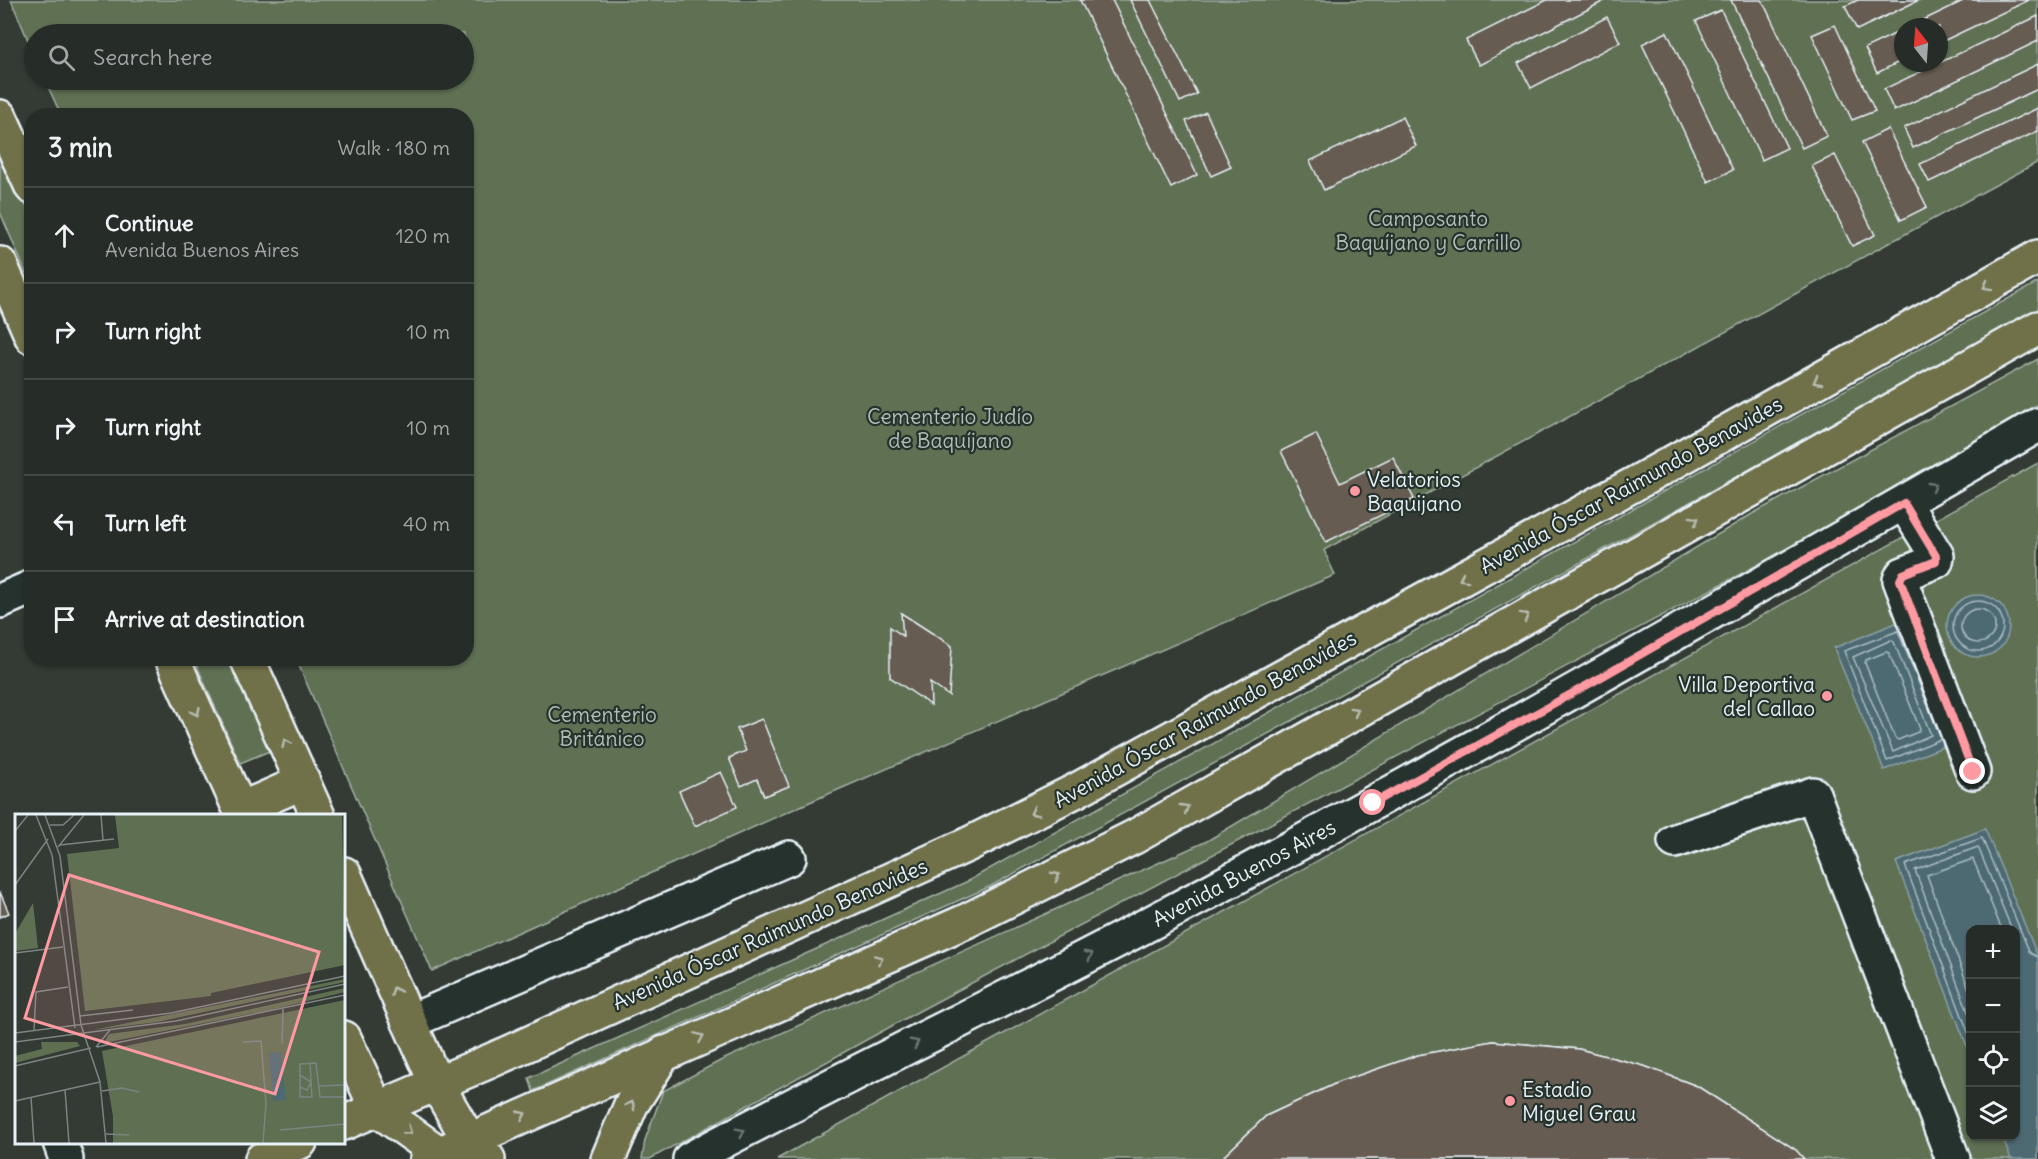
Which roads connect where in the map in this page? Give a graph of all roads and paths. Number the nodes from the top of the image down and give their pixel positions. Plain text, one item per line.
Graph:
1 (1, 121) edge
2 (24, 170) edge
3 (2038, 257) edge
4 (0, 264) edge
5 (24, 319) edge
6 (2038, 328) edge
7 (2038, 425) edge
8 (1904, 503) junction
9 (24, 590) edge
10 (0, 601) edge
11 (176, 666) edge
12 (251, 666) edge
13 (1973, 772) dead end
14 (303, 782) junction
15 (242, 812) edge
16 (317, 814) edge
17 (1675, 841) dead end
18 (789, 858) dead end
19 (345, 876) edge
20 (409, 1022) junction
21 (345, 1040) edge
22 (664, 1053) junction
23 (436, 1083) junction
24 (377, 1108) junction
25 (345, 1123) edge
26 (60, 1144) edge
27 (298, 1144) edge
28 (454, 1154) edge
29 (66, 1159) edge
30 (262, 1159) edge
31 (608, 1159) edge
32 (690, 1159) edge
33 (1953, 1159) edge

1 - 2 main road
3 -> 23 main road, Avenida Óscar Raimundo Benavides
4 - 5 main road
22 -> 6 main road
8 -> 7 street, Avenida Buenos Aires
8 - 13 street
32 -> 8 street, Avenida Buenos Aires
9 - 10 street
11 -> 15 main road
14 -> 12 main road
14 - 15 main road
14 - 16 main road
17 - 33 street
18 - 20 street
20 -> 19 main road
20 - 23 main road
21 - 24 main road
28 -> 22 main road
31 -> 22 main road
23 - 24 main road, Avenida Óscar Raimundo Benavides
23 - 28 main road
24 - 25 main road, Avenida Óscar Raimundo Benavides
24 -> 28 main road
26 - 29 street
27 - 30 main road

